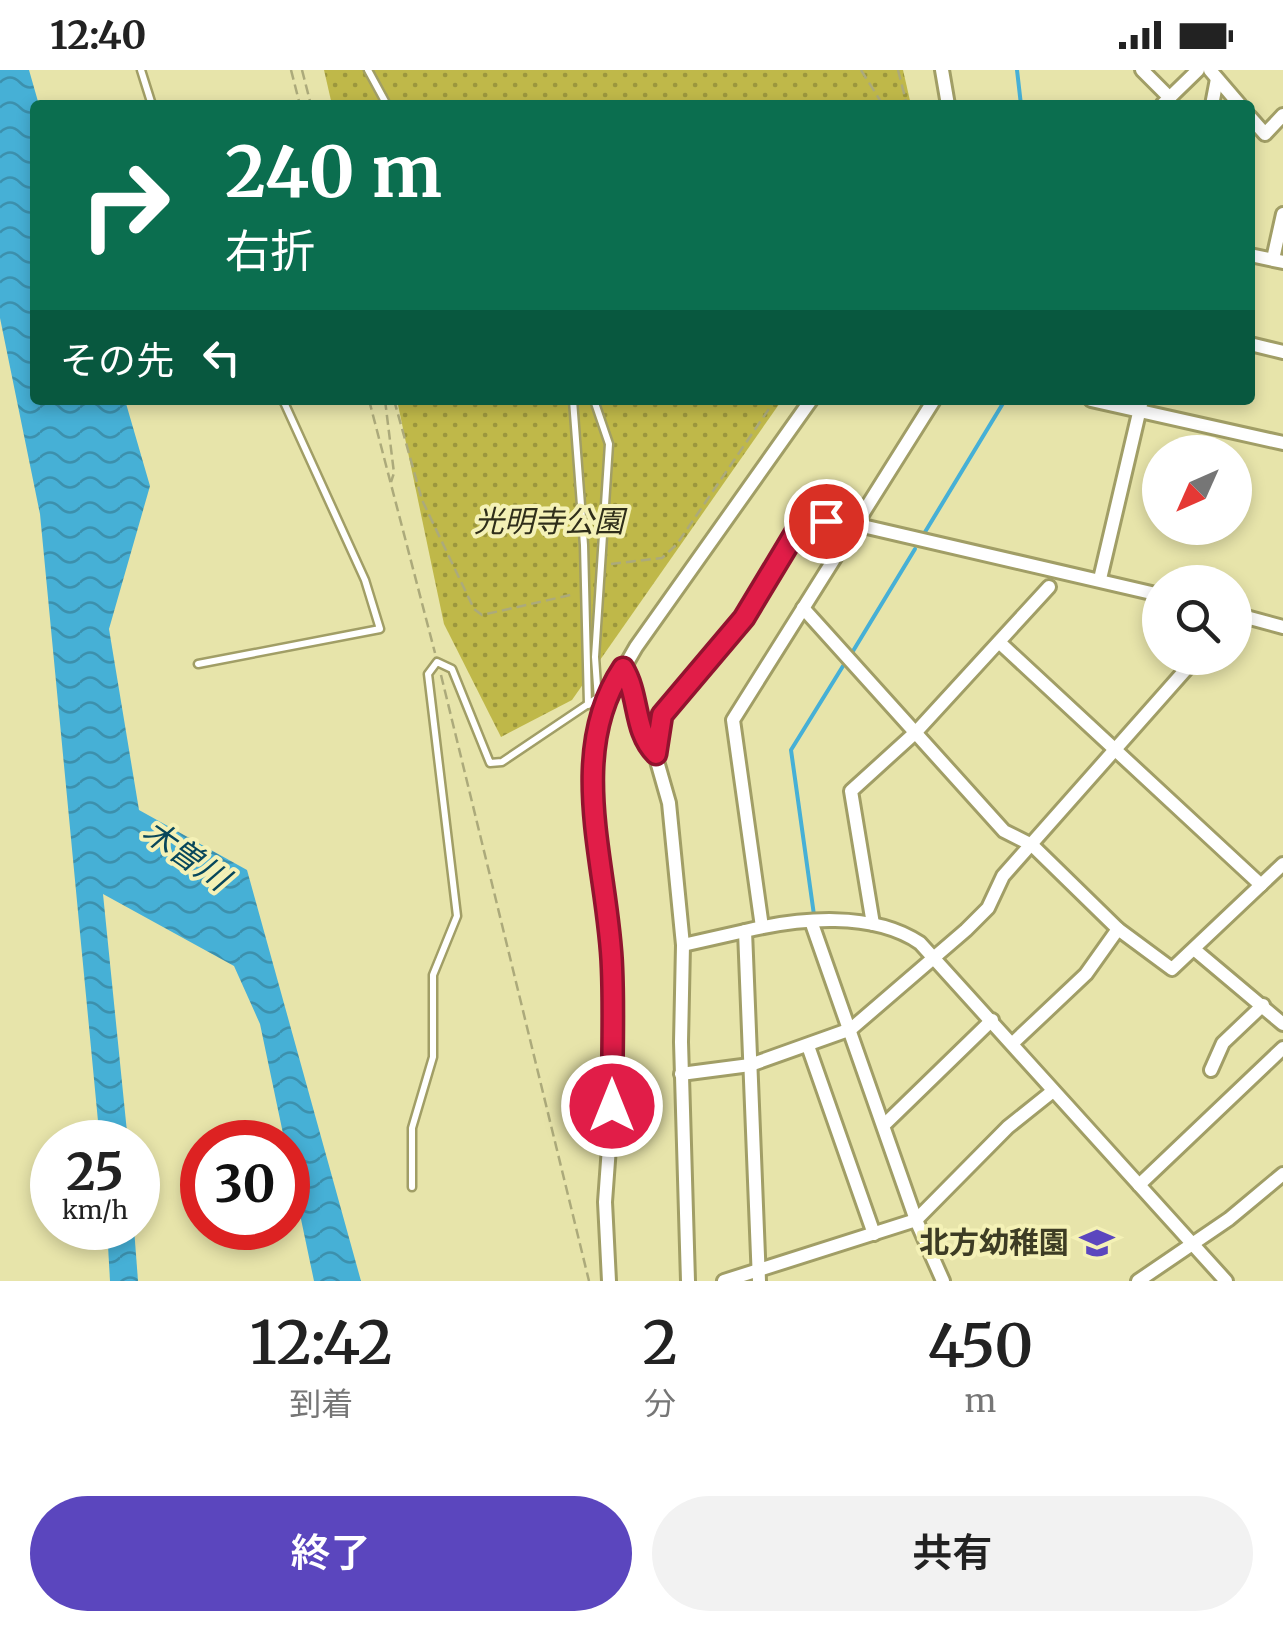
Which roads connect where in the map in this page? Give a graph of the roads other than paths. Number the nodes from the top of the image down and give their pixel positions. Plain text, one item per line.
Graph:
1 (141, 70) edge
2 (368, 70) edge
3 (942, 70) edge
4 (1142, 70) edge
5 (1198, 70) edge
6 (1214, 75) edge
7 (150, 100) edge
8 (384, 100) edge
9 (947, 100) edge
10 (1164, 100) edge
11 (1168, 100) edge
12 (1212, 100) edge
13 (1236, 100) edge
14 (1283, 115) edge
15 (1255, 123) edge
16 (1283, 214) edge
17 (1278, 261) edge
18 (1255, 345) edge
19 (1283, 352) edge
20 (285, 405) edge
21 (573, 405) edge
22 (596, 405) edge
23 (808, 405) edge
24 (931, 405) edge
25 (1141, 406) edge
26 (1283, 443) edge
27 (854, 524) junction
28 (1100, 579) junction
29 (1049, 587) dead end
30 (1142, 590) edge
31 (803, 608) junction
32 (1252, 619) edge
33 (1283, 627) edge
34 (998, 642) junction
35 (198, 664) dead end
36 (623, 668) junction
37 (1181, 675) edge
38 (596, 705) junction
39 (916, 732) junction
40 (1116, 746) junction
41 (656, 754) junction
42 (1032, 845) junction
43 (1283, 864) edge
44 (1261, 885) junction
45 (811, 921) junction
46 (872, 924) junction
47 (762, 927) junction
48 (1118, 929) junction
49 (746, 931) junction
50 (683, 945) junction
51 (1195, 950) junction
52 (934, 956) junction
53 (1263, 1006) junction
54 (992, 1020) junction
55 (1283, 1024) edge
56 (851, 1030) junction
57 (1014, 1042) junction
58 (808, 1046) junction
59 (1283, 1048) edge
60 (750, 1065) junction
61 (1211, 1070) dead end
62 (681, 1074) junction
63 (1054, 1091) junction
64 (885, 1124) junction
65 (1283, 1174) edge
66 (1138, 1185) junction
67 (412, 1187) dead end
68 (916, 1220) junction
69 (874, 1234) junction
70 (1192, 1244) junction
71 (757, 1276) edge
72 (609, 1281) edge
73 (688, 1281) edge
74 (724, 1281) edge
75 (943, 1281) edge
76 (1138, 1281) edge
77 (1226, 1281) edge

1 - 7 lane
2 - 8 lane
3 - 9 street
4 - 10 street
5 - 11 street
6 - 12 street
6 - 13 street
14 - 15 street
16 - 17 street
18 - 19 street
20 - 35 lane
21 - 38 lane
22 - 38 lane
23 - 36 street
24 - 27 street
25 - 26 street
25 - 28 street
27 - 28 street
27 - 31 street
27 - 41 street
28 - 30 street
29 - 34 street
31 - 39 street
31 - 47 street
32 - 33 street
34 - 39 street
34 - 40 street
36 - 38 street
36 - 41 street
37 - 40 street
38 - 67 lane
38 - 72 street
39 - 42 street
39 - 46 street
40 - 42 street
40 - 44 street
41 - 50 street
42 - 48 street
42 - 52 street
43 - 44 street
44 - 51 street
45 - 46 street
45 - 47 street
45 - 56 street
46 - 52 street
47 - 49 street
48 - 51 street
48 - 57 street
49 - 50 street
49 - 60 street
50 - 62 street
51 - 53 street
52 - 54 street
52 - 56 street
53 - 55 street
53 - 61 street
54 - 57 street
54 - 64 street
56 - 58 street
56 - 64 street
57 - 63 street
58 - 60 street
58 - 69 street
59 - 66 street
60 - 62 street
60 - 71 street
62 - 73 street
63 - 66 street
63 - 68 street
64 - 68 street
65 - 70 street
66 - 70 street
68 - 69 street
68 - 75 street
69 - 71 street
70 - 76 street
70 - 77 street
71 - 74 street

